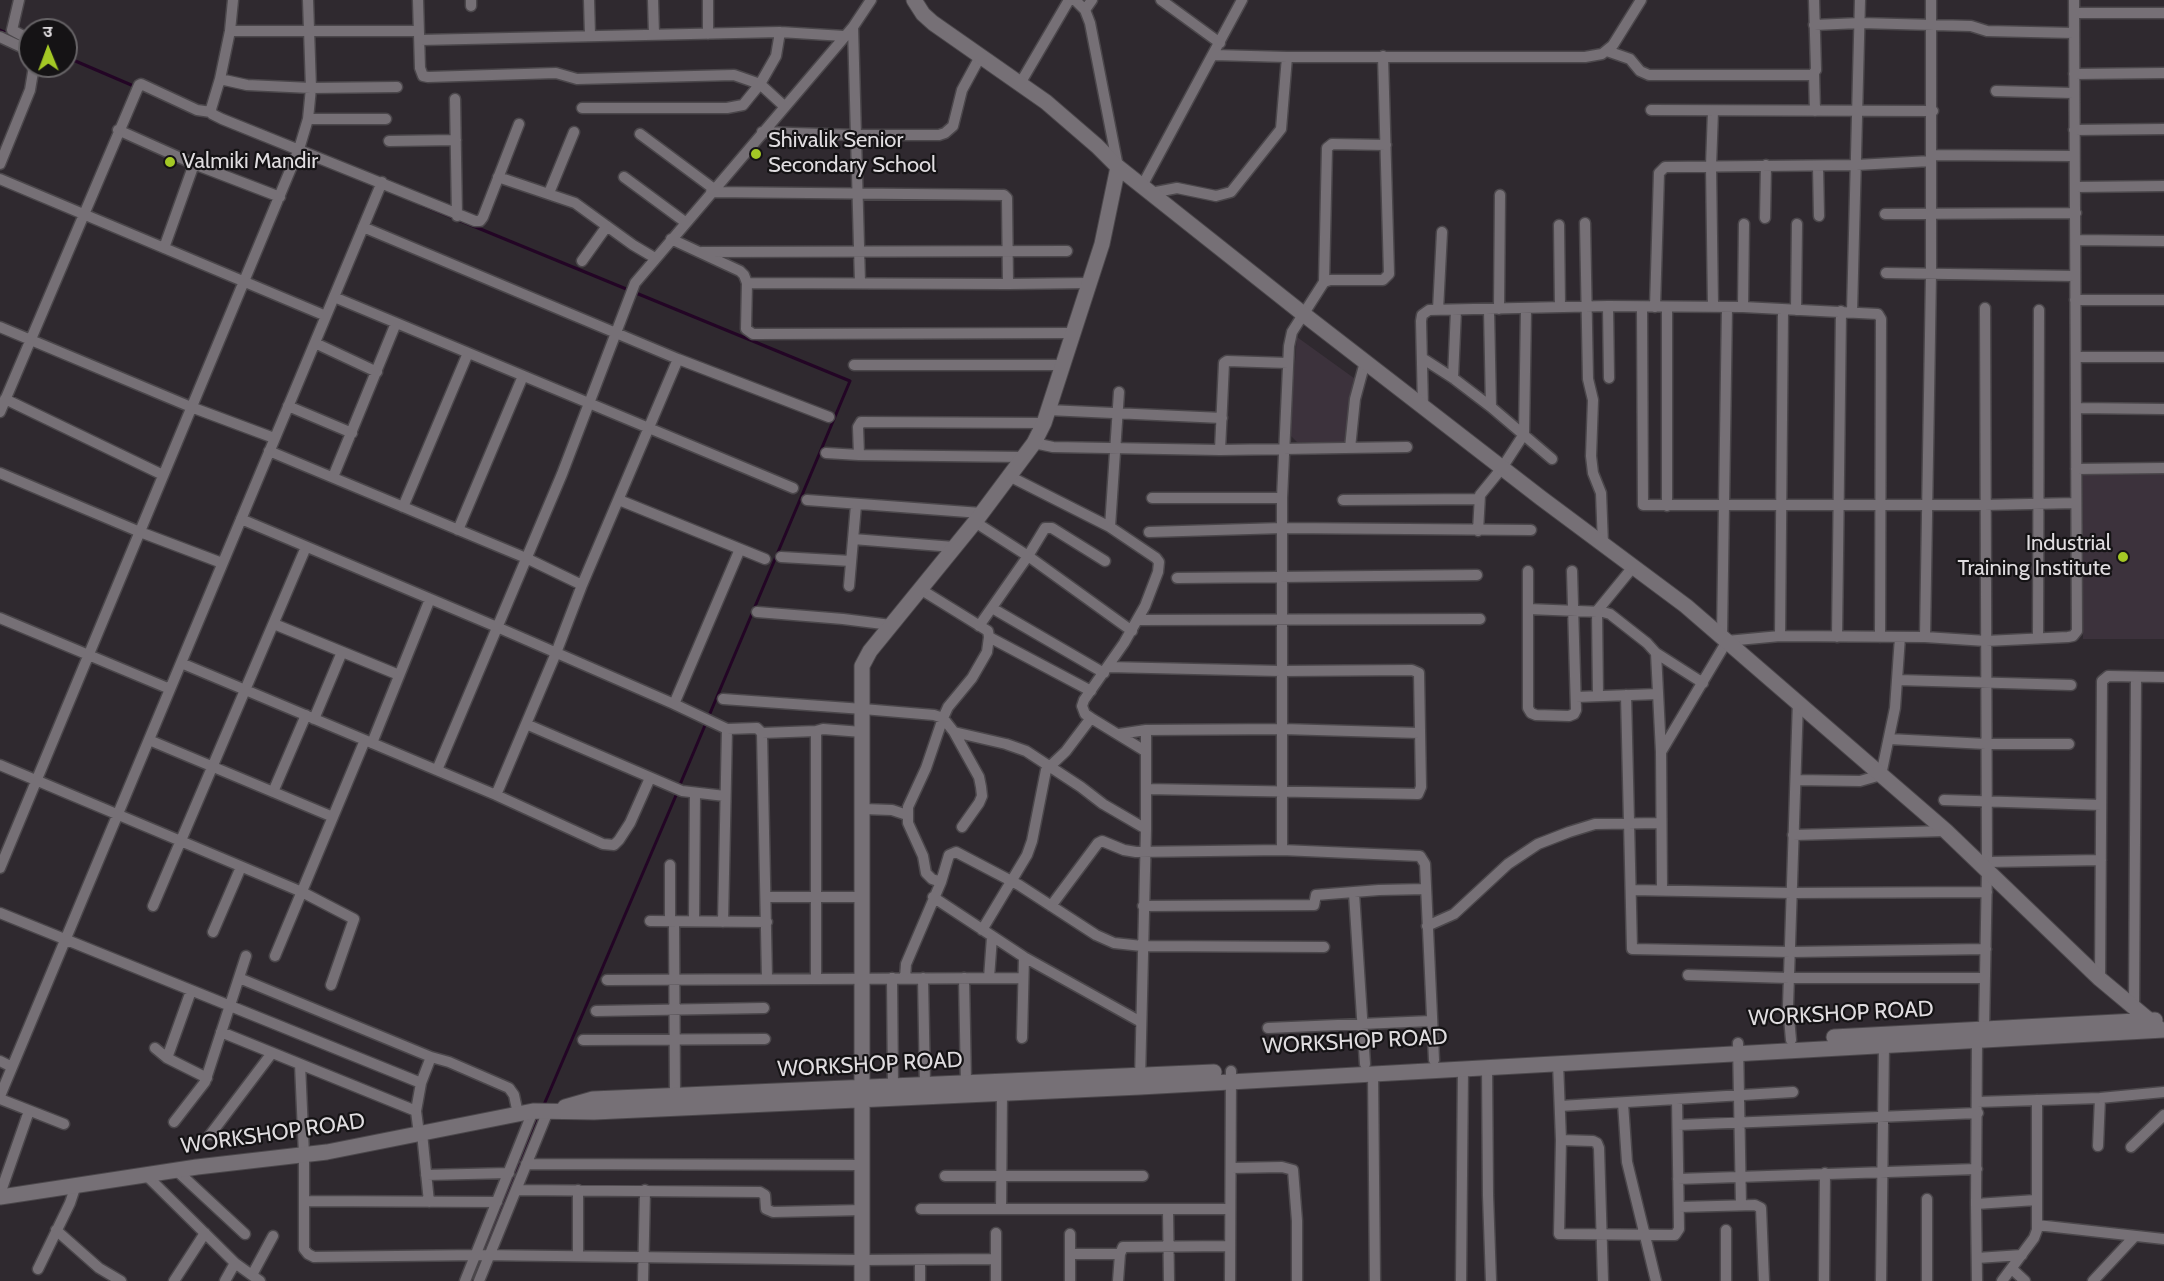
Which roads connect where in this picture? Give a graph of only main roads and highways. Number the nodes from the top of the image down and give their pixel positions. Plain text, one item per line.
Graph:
1 (914, 0) edge
2 (1118, 167) junction
3 (2161, 1027) edge
4 (1981, 1034) junction
5 (1738, 1048) junction
6 (1369, 1069) junction
7 (1140, 1081) junction
8 (861, 1094) junction
9 (543, 1111) junction
10 (0, 1195) edge
11 (862, 1281) edge

1 - 2 main road
2 - 3 main road
2 - 8 main road
3 - 4 main road, WORKSHOP ROAD
4 - 5 main road, WORKSHOP ROAD
4 - 5 main road, WORKSHOP ROAD
5 - 6 main road, WORKSHOP ROAD
5 - 6 main road, WORKSHOP ROAD
6 - 7 main road, WORKSHOP ROAD
7 - 8 main road, WORKSHOP ROAD
7 - 8 main road, WORKSHOP ROAD
8 - 9 main road, WORKSHOP ROAD
8 - 9 main road, WORKSHOP ROAD
8 - 11 main road
9 - 10 main road, WORKSHOP ROAD

